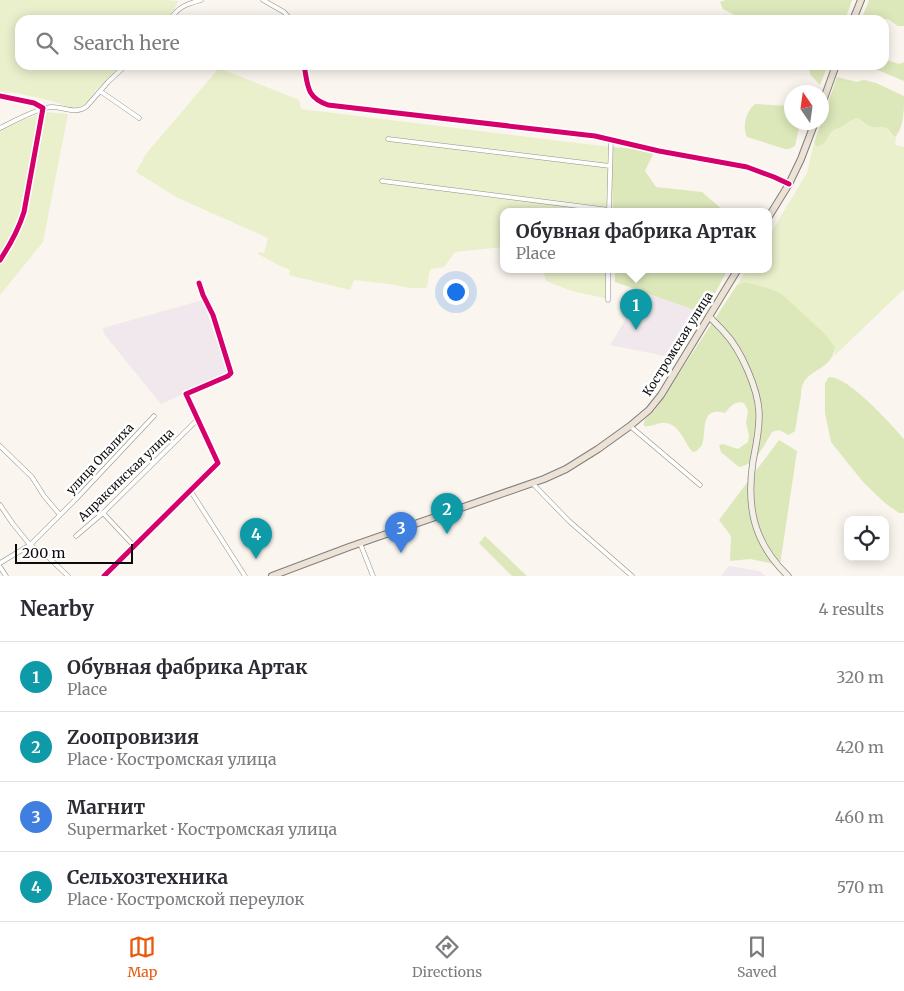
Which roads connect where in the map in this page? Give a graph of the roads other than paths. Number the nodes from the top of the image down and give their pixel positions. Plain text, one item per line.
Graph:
1 (182, 0) edge
2 (201, 0) edge
3 (263, 0) edge
4 (861, 0) edge
5 (185, 5) junction
6 (173, 15) edge
7 (287, 15) edge
8 (855, 15) edge
9 (121, 70) edge
10 (305, 70) edge
11 (834, 70) edge
12 (829, 85) edge
13 (100, 91) junction
14 (0, 96) edge
15 (43, 108) junction
16 (140, 118) dead end
17 (0, 128) edge
18 (811, 130) edge
19 (388, 139) dead end
20 (611, 139) junction
21 (610, 166) junction
22 (382, 181) dead end
23 (789, 184) junction
24 (593, 208) edge
25 (609, 208) edge
26 (772, 212) edge
27 (0, 260) edge
28 (608, 273) edge
29 (736, 273) edge
30 (199, 283) dead end
31 (608, 300) dead end
32 (709, 316) junction
33 (154, 416) dead end
34 (198, 419) junction
35 (630, 426) junction
36 (0, 446) edge
37 (533, 484) junction
38 (700, 485) dead end
39 (190, 490) junction
40 (0, 505) edge
41 (60, 514) junction
42 (103, 514) junction
43 (76, 536) dead end
44 (360, 543) junction
45 (30, 545) junction
46 (134, 546) junction
47 (0, 563) edge
48 (0, 567) edge
49 (6, 576) edge
50 (68, 576) edge
51 (104, 576) edge
52 (245, 576) edge
53 (272, 576) edge
54 (373, 576) edge
55 (632, 576) edge
56 (788, 576) edge

1 - 5 street
2 - 5 street
3 - 7 street
4 - 8 main road
5 - 6 street
9 - 13 street
10 - 20 street
11 - 12 main road
13 - 15 street
13 - 16 street
14 - 15 street
15 - 17 street
15 - 27 street
18 - 23 main road
19 - 21 street
20 - 21 street
20 - 23 street
21 - 25 street
22 - 24 street
23 - 26 main road
28 - 31 street
29 - 32 main road, Костромская улица
30 - 34 street
32 - 35 main road, Костромская улица
32 - 56 main road
33 - 41 street, улица Опалиха
34 - 39 street
34 - 42 street, Апраксинская улица
35 - 37 main road, Костромская улица
35 - 38 street
36 - 41 street
37 - 44 main road, Костромская улица
37 - 55 street
39 - 46 street
39 - 52 street
40 - 45 street
41 - 45 street, улица Опалиха
42 - 43 street, Апраксинская улица
42 - 46 street
44 - 53 main road, Костромская улица
44 - 54 street
45 - 47 street, улица Опалиха
45 - 50 street
46 - 51 street
48 - 49 street

